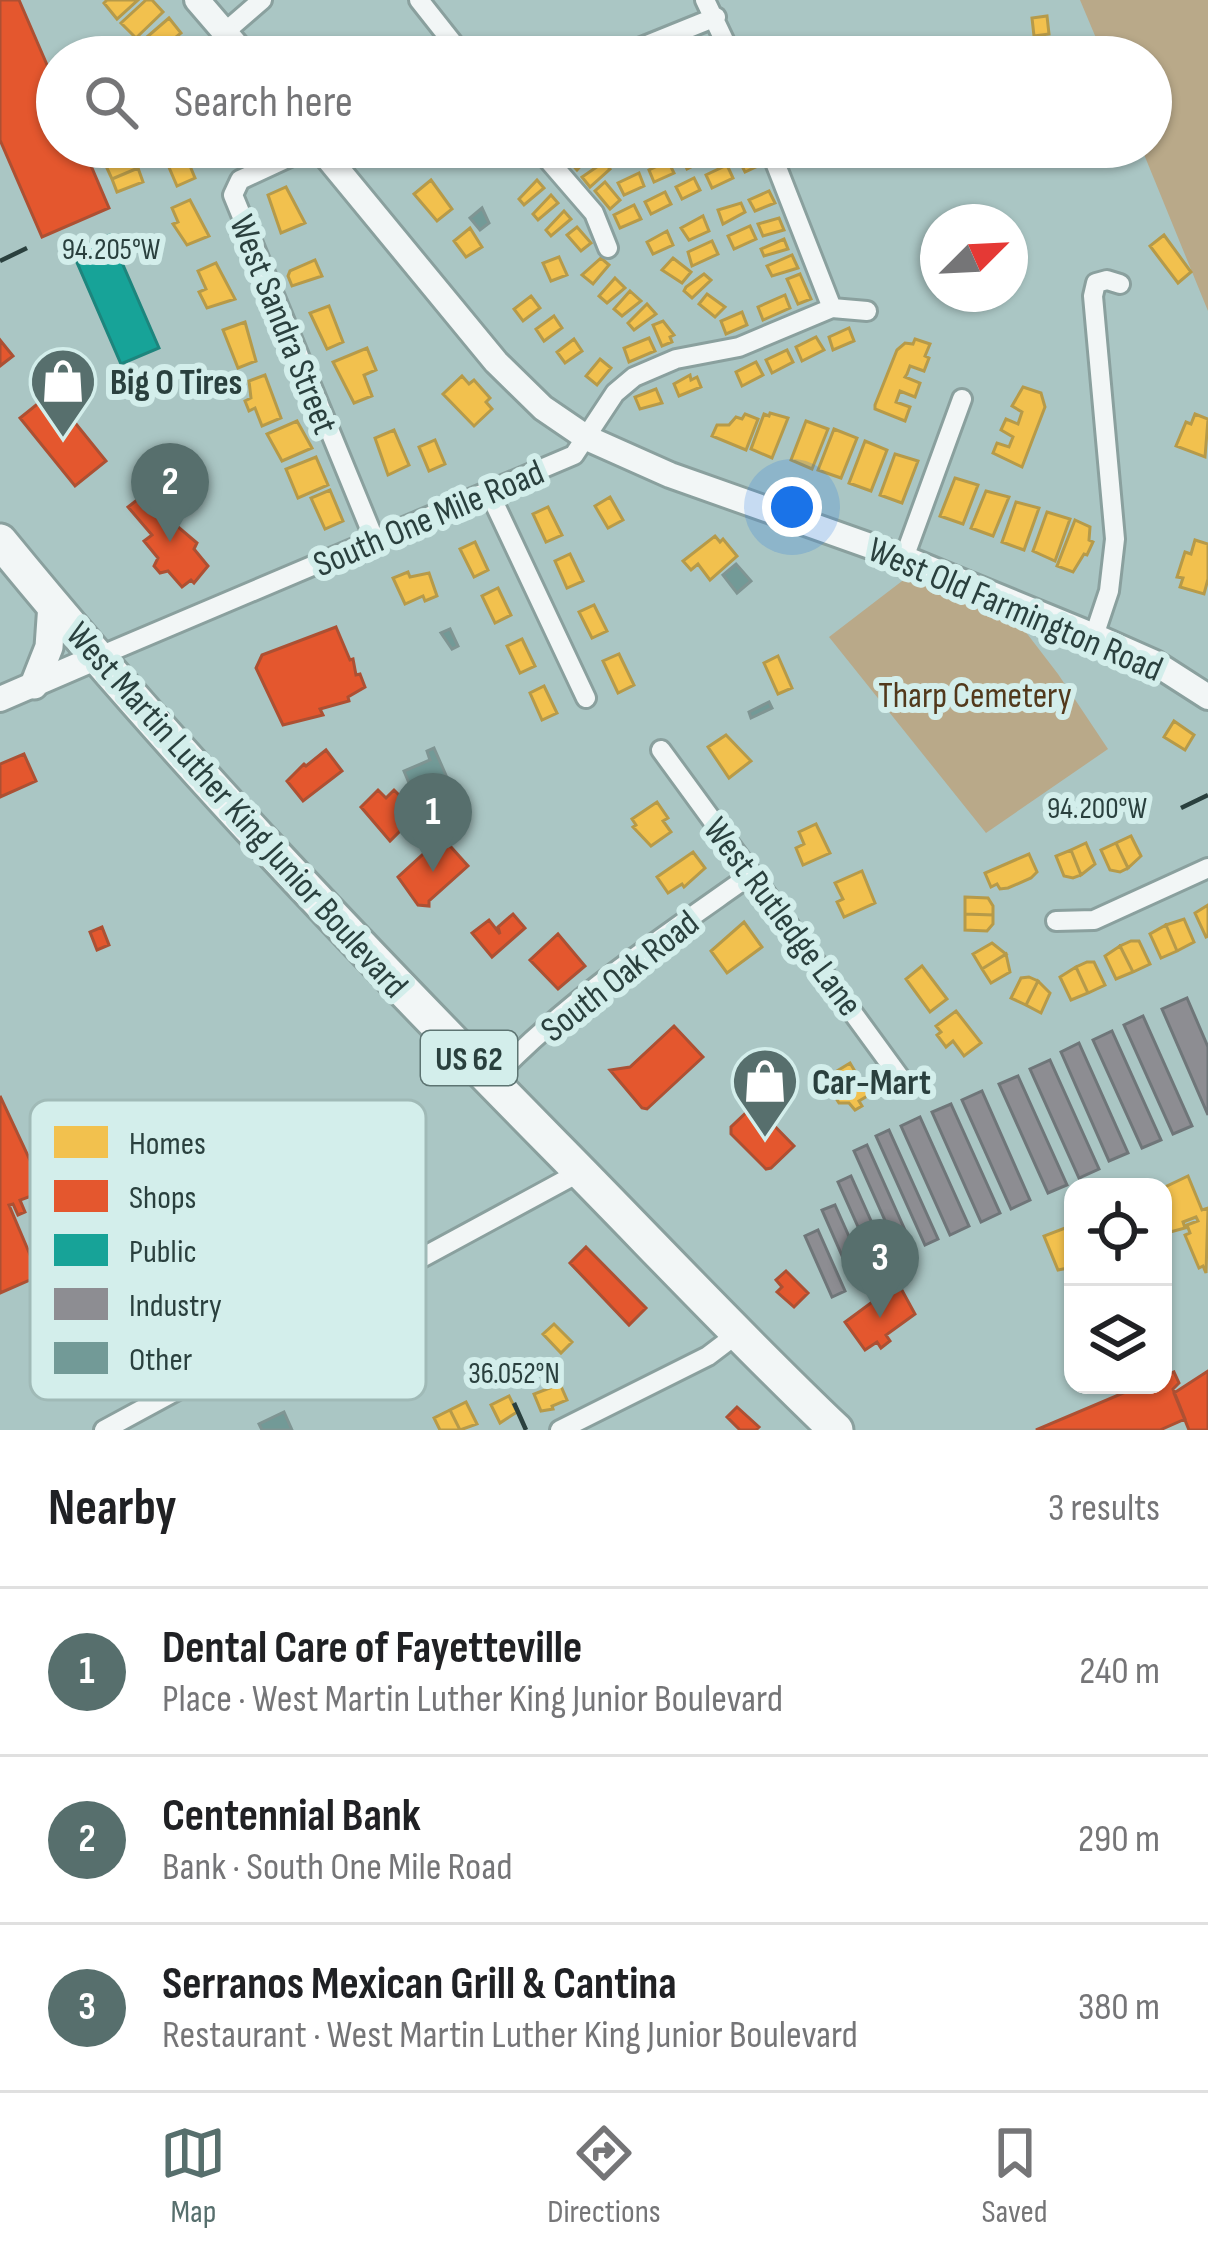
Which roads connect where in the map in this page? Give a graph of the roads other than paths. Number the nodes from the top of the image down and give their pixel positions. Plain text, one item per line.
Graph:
1 (197, 0) edge
2 (262, 0) edge
3 (419, 0) edge
4 (711, 9) edge
5 (225, 32) junction
6 (228, 36) edge
7 (447, 36) edge
8 (658, 36) edge
9 (267, 168) edge
10 (333, 168) edge
11 (555, 168) edge
12 (777, 168) edge
13 (608, 248) dead end
14 (1120, 284) dead end
15 (832, 308) junction
16 (867, 311) dead end
17 (962, 398) dead end
18 (587, 438) junction
19 (489, 492) junction
20 (0, 541) edge
21 (375, 541) junction
22 (904, 558) junction
23 (52, 604) junction
24 (1094, 636) junction
25 (95, 658) junction
26 (34, 685) junction
27 (1208, 697) edge
28 (586, 698) dead end
29 (0, 699) edge
30 (661, 750) dead end
31 (1208, 868) edge
32 (752, 874) junction
33 (1056, 921) dead end
34 (491, 1081) junction
35 (904, 1083) dead end
36 (580, 1172) junction
37 (426, 1255) edge
38 (737, 1334) junction
39 (159, 1400) edge
40 (104, 1430) edge
41 (560, 1430) edge
42 (836, 1430) edge

1 - 5 street
2 - 5 street
3 - 7 street
4 - 8 street
5 - 6 street
9 - 21 street, West Sandra Street
10 - 18 street, West Old Farmington Road
11 - 13 street
12 - 15 street
14 - 24 street
15 - 16 street, South One Mile Road
15 - 18 street, South One Mile Road
17 - 22 street
18 - 19 street, South One Mile Road
18 - 22 street, West Old Farmington Road
19 - 21 street, South One Mile Road
19 - 28 street
20 - 23 highway, West Martin Luther King Junior Boulevard / US 62
21 - 25 street, South One Mile Road
22 - 24 street, West Old Farmington Road
23 - 25 highway, West Martin Luther King Junior Boulevard / US 62
23 - 26 main road
24 - 27 street, West Old Farmington Road
25 - 26 street
25 - 34 highway, West Martin Luther King Junior Boulevard / US 62
26 - 29 street
30 - 32 street, West Rutledge Lane
31 - 33 street
32 - 34 street, South Oak Road
32 - 35 street, West Rutledge Lane
34 - 36 highway, West Martin Luther King Junior Boulevard / US 62
36 - 37 street
36 - 38 highway, West Martin Luther King Junior Boulevard / US 62
38 - 41 street
38 - 42 highway, West Martin Luther King Junior Boulevard / US 62
39 - 40 street

